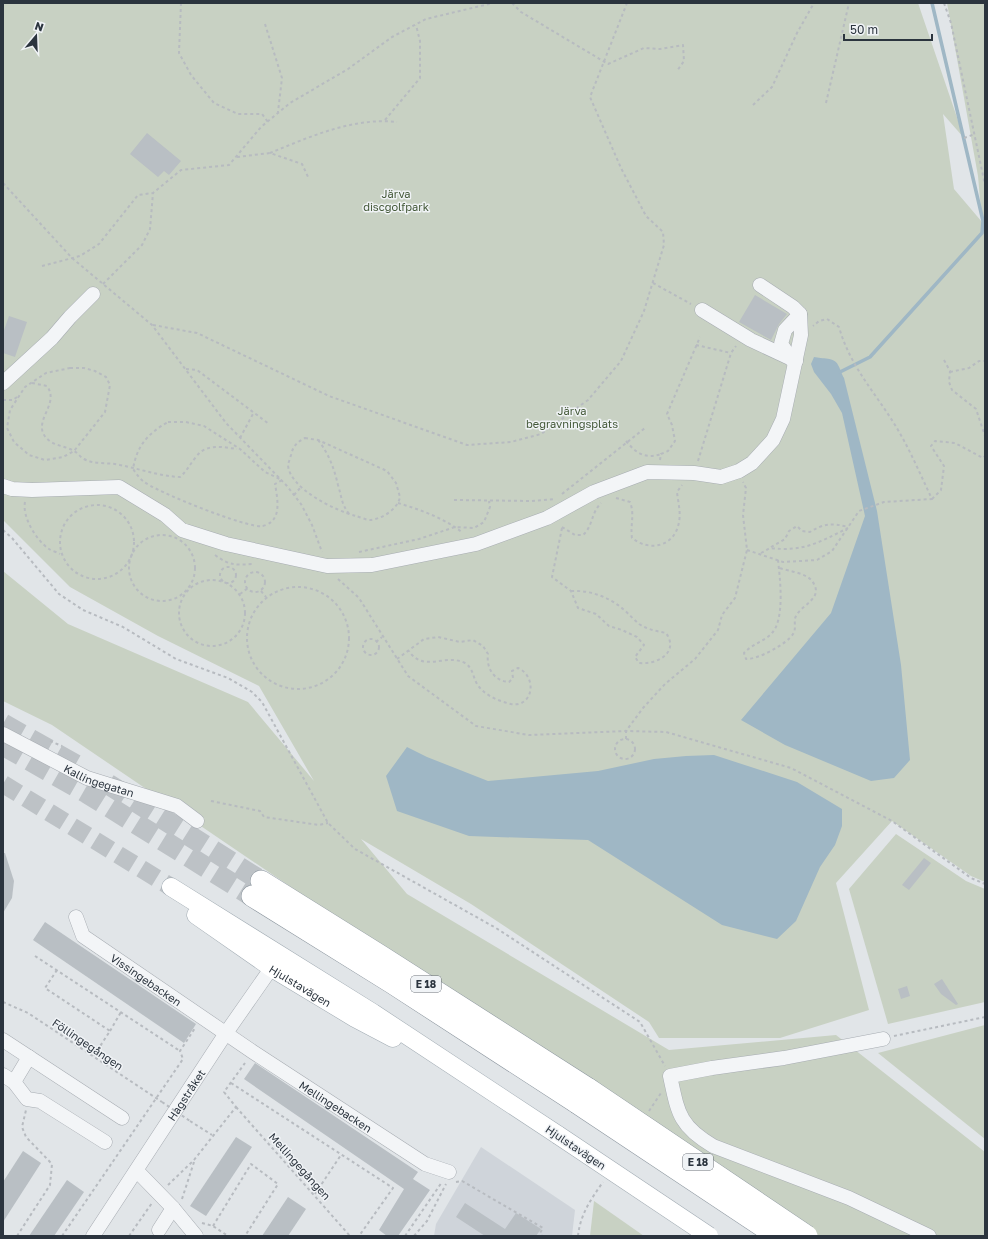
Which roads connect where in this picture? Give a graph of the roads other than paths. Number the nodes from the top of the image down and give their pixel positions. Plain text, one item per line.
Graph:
1 (760, 285) dead end
2 (93, 294) road end
3 (702, 310) road end
4 (800, 314) junction
5 (795, 361) junction
6 (3, 383) edge
7 (3, 486) edge
8 (3, 734) edge
9 (197, 821) dead end
10 (256, 889) tunnel mouth
11 (169, 891) tunnel mouth
12 (76, 917) dead end
13 (276, 961) junction
14 (226, 1033) junction
15 (883, 1039) road end
16 (3, 1040) edge
17 (29, 1057) junction
18 (8, 1079) edge
19 (583, 1096) junction
20 (122, 1118) dead end
21 (105, 1142) dead end
22 (137, 1171) junction
23 (449, 1172) road end
24 (175, 1211) junction
25 (159, 1230) dead end
26 (93, 1236) edge
27 (196, 1236) edge
28 (708, 1236) edge
29 (776, 1236) edge
30 (807, 1236) edge
31 (929, 1236) edge

1 - 4 street
2 - 6 street
3 - 5 street
4 - 5 street
4 - 5 street
5 - 7 street
8 - 9 street, Kallingegatan
10 - 19 highway, E 18
11 - 13 main road, Hjulstavägen
12 - 14 street, Vissingebacken
13 - 14 street, Hagstråket
13 - 28 main road, Hjulstavägen, bridge
14 - 22 street, Hagstråket
14 - 23 street, Mellingebacken
15 - 31 street
16 - 17 street
17 - 18 street
17 - 20 street
18 - 21 street
19 - 29 highway, E 18, bridge
19 - 30 highway, E 18, bridge
22 - 24 street
22 - 26 street, Hagstråket
24 - 25 street
24 - 27 street

